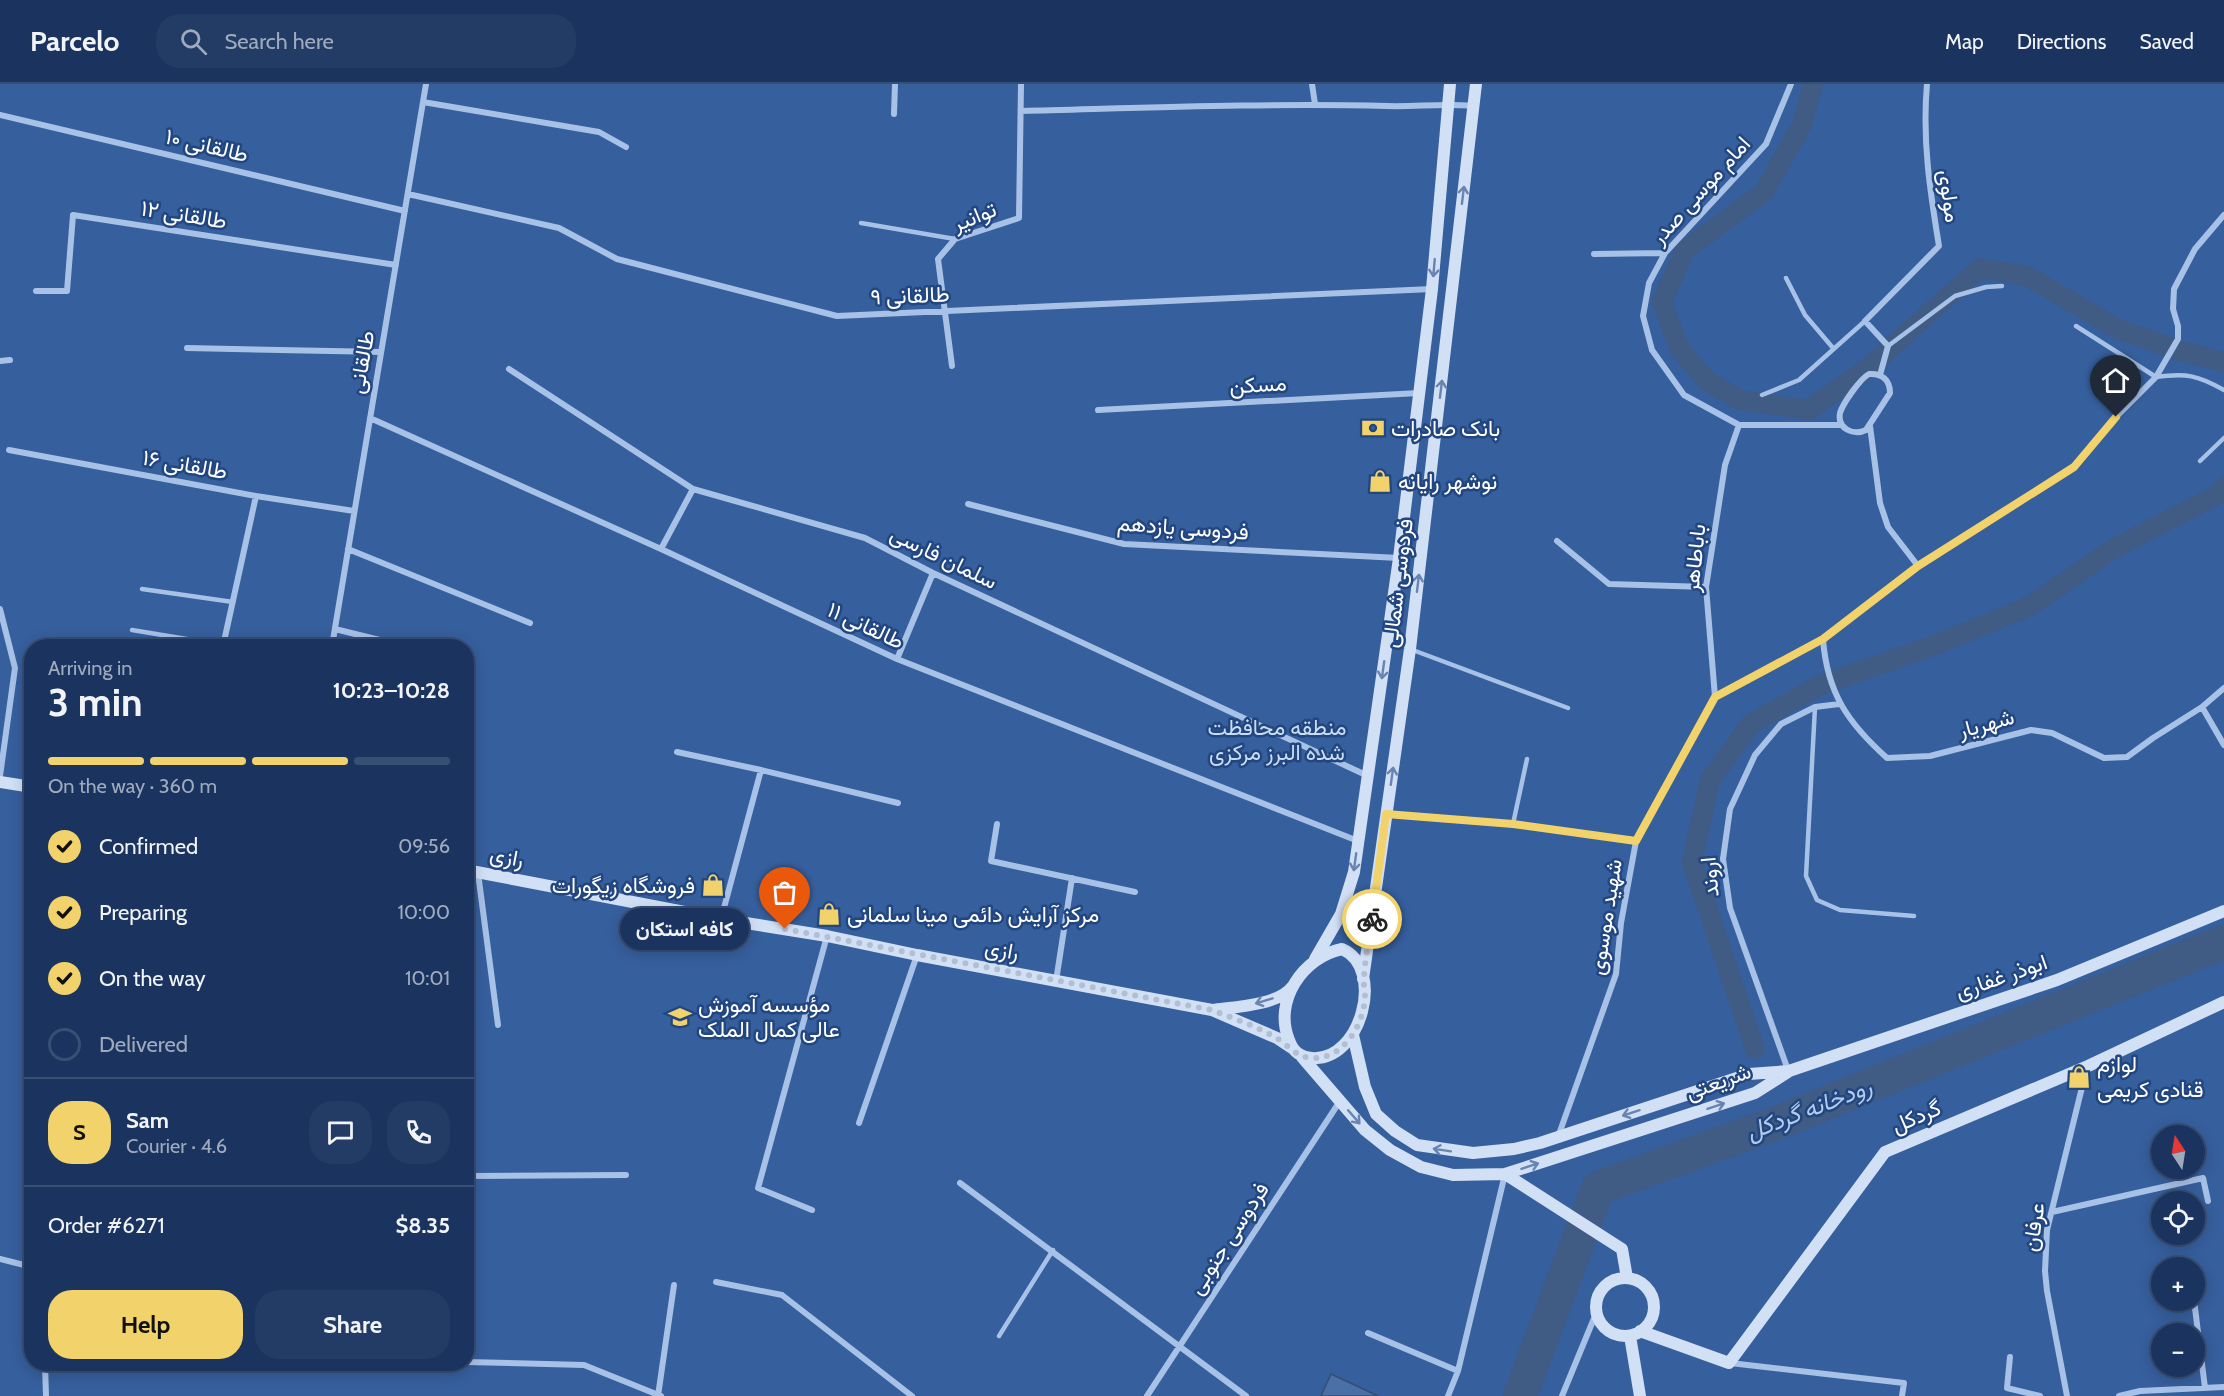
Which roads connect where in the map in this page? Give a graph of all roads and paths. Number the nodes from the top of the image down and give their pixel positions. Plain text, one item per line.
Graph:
1 (426, 84) edge
2 (895, 84) edge
3 (1022, 84) edge
4 (1312, 84) edge
5 (1450, 84) edge
6 (1476, 84) edge
7 (1791, 84) edge
8 (1926, 84) edge
9 (423, 102) junction
10 (1315, 104) junction
11 (1449, 104) junction
12 (1474, 106) junction
13 (1021, 111) junction
14 (894, 114) dead end
15 (0, 115) edge
16 (626, 147) dead end
17 (408, 194) junction
18 (405, 211) junction
19 (2224, 216) edge
20 (861, 223) dead end
21 (955, 239) junction
22 (1665, 253) junction
23 (1594, 254) dead end
24 (396, 265) junction
25 (1786, 278) dead end
26 (2002, 286) dead end
27 (1432, 289) junction
28 (36, 291) dead end
29 (945, 311) junction
30 (1865, 321) junction
31 (2076, 326) dead end
32 (1888, 346) junction
33 (187, 348) dead end
34 (1833, 348) junction
35 (381, 352) junction
36 (10, 360) dead end
37 (0, 361) edge
38 (952, 366) dead end
39 (509, 369) dead end
40 (1880, 375) junction
41 (2156, 377) junction
42 (2224, 390) edge
43 (1419, 393) junction
44 (1762, 395) dead end
45 (1098, 410) dead end
46 (370, 418) junction
47 (1739, 425) junction
48 (1842, 425) junction
49 (1870, 426) junction
50 (2224, 438) edge
51 (9, 450) dead end
52 (2200, 460) dead end
53 (693, 489) junction
54 (256, 496) junction
55 (968, 504) dead end
56 (354, 511) junction
57 (1557, 541) dead end
58 (348, 549) junction
59 (661, 549) junction
60 (1399, 558) junction
61 (1918, 566) junction
62 (933, 573) junction
63 (1706, 587) junction
64 (142, 589) dead end
65 (234, 603) junction
66 (0, 609) edge
67 (530, 623) dead end
68 (335, 629) junction
69 (132, 630) dead end
70 (183, 639) edge
71 (225, 639) edge
72 (333, 639) edge
73 (376, 639) edge
74 (1823, 639) junction
75 (1410, 649) junction
76 (897, 659) junction
77 (2224, 688) edge
78 (1715, 697) junction
79 (1839, 704) junction
80 (1815, 707) junction
81 (2202, 707) junction
82 (1568, 708) dead end
83 (2224, 745) edge
84 (677, 752) dead end
85 (1527, 759) dead end
86 (761, 770) junction
87 (0, 776) edge
88 (1368, 776) junction
89 (0, 782) edge
90 (24, 786) edge
91 (898, 803) dead end
92 (1386, 814) junction
93 (997, 824) dead end
94 (1513, 824) junction
95 (1358, 841) junction
96 (1636, 841) junction
97 (474, 871) edge
98 (1072, 878) junction
99 (474, 883) edge
100 (1135, 891) dead end
101 (2224, 911) edge
102 (1914, 916) dead end
103 (722, 919) junction
104 (827, 936) junction
105 (917, 955) junction
106 (1315, 959) junction
107 (1304, 970) junction
108 (1364, 979) junction
109 (1056, 981) junction
110 (2224, 1002) edge
111 (1212, 1010) junction
112 (498, 1025) dead end
113 (1353, 1035) junction
114 (1292, 1048) junction
115 (1302, 1057) junction
116 (2088, 1066) junction
117 (1788, 1071) junction
118 (1340, 1101) junction
119 (859, 1123) dead end
120 (1558, 1137) junction
121 (1505, 1174) junction
122 (626, 1175) dead end
123 (474, 1176) edge
124 (960, 1183) dead end
125 (2208, 1201) dead end
126 (813, 1210) dead end
127 (2052, 1212) junction
128 (1053, 1250) junction
129 (0, 1259) edge
130 (24, 1265) edge
131 (1627, 1278) junction
132 (716, 1282) dead end
133 (674, 1285) dead end
134 (1597, 1311) junction
135 (2195, 1311) edge
136 (1368, 1334) dead end
137 (1635, 1334) junction
138 (999, 1336) dead end
139 (1180, 1345) junction
140 (2010, 1357) dead end
141 (474, 1362) edge
142 (1729, 1363) junction
143 (45, 1371) edge
144 (1458, 1371) junction
145 (2224, 1387) edge
146 (2205, 1388) junction
147 (2184, 1392) edge
148 (46, 1396) edge
149 (659, 1396) edge
150 (912, 1396) edge
151 (1147, 1396) edge
152 (1246, 1396) edge
153 (1448, 1396) edge
154 (1562, 1396) edge
155 (1640, 1396) edge
156 (1902, 1396) edge
157 (2040, 1396) edge
158 (2067, 1396) edge
159 (2119, 1396) edge

1 - 9 street, طالقانی
2 - 14 street
3 - 13 street, توانیر
4 - 10 street
5 - 11 street, فردوسی شمالی
6 - 12 street, فردوسی شمالی
7 - 22 street, امام موسی صدر
8 - 30 street, مولوی
9 - 16 street
9 - 17 street, طالقانی
10 - 11 street
10 - 13 street
11 - 12 street
11 -> 27 street, فردوسی شمالی
75 -> 12 street, فردوسی شمالی
13 - 21 street, توانیر
15 - 18 street, طالقانی ۱۰
17 - 18 street, طالقانی
17 - 29 street, طالقانی ۹
18 - 24 street, طالقانی
19 - 41 street
20 - 21 lane
21 - 29 street, توانیر
22 - 23 street
22 - 47 street, امام موسی صدر
24 - 28 street, طالقانی ۱۲
24 - 35 street, طالقانی
25 - 34 lane
26 - 32 lane
27 - 29 street, طالقانی ۹
27 - 43 street, فردوسی شمالی
29 - 38 street, توانیر
30 - 32 street
30 - 34 lane
31 - 41 lane
32 - 40 street
33 - 35 street
34 - 44 lane
35 - 46 street, طالقانی
36 - 37 street
39 - 53 street, سلمان فارسی
40 - 48 street
40 - 49 street
41 - 42 lane
41 - 61 street
43 - 45 street, مسکن
43 - 60 street, فردوسی شمالی
46 - 56 street, طالقانی
46 - 59 street, طالقانی ۱۱
47 - 48 street, امام موسی صدر
47 - 63 street, باباطاهر
48 - 49 street, امام موسی صدر
49 - 61 street
50 - 52 lane
51 - 54 street, طالقانی ۱۶
53 - 59 street
53 - 62 street, سلمان فارسی
54 - 56 street, طالقانی ۱۶
54 - 65 street
55 - 60 street, فردوسی یازدهم
56 - 58 street, طالقانی
57 - 63 street
58 - 67 street
58 - 68 street, طالقانی
59 - 76 street, طالقانی ۱۱
60 -> 88 street, فردوسی شمالی
61 - 74 street
62 - 76 street
62 - 88 street, سلمان فارسی
63 - 78 street, باباطاهر
64 - 65 lane
65 - 71 street
66 - 87 street
68 - 72 street, طالقانی
68 - 73 street
69 - 70 lane
74 - 78 street
74 - 79 street, شهریار
75 - 82 lane
92 -> 75 street, فردوسی شمالی
76 - 95 street, طالقانی ۱۱
77 - 81 street, شهریار
78 - 96 street, شهید موسوی
79 - 80 street, اروند
79 - 81 street, شهریار
80 - 102 lane
80 - 117 street, اروند
81 - 83 street
84 - 86 street
85 - 94 lane
86 - 91 street
86 - 103 street
88 - 95 street, فردوسی شمالی
89 - 90 street
92 - 94 street
92 - 108 street, فردوسی شمالی
93 - 98 street
94 - 96 lane
95 -> 106 street, فردوسی شمالی
96 - 120 street, شهید موسوی
97 - 103 street, رازی
98 - 100 street
98 - 109 street
99 - 112 street
101 - 117 street, ابوذر غفاری
103 - 104 street, رازی
104 - 105 street, رازی
104 - 126 street
105 - 109 street, رازی
105 - 119 street
106 - 107 street
106 - 108 street
107 -> 111 street
107 - 114 street
108 - 113 street
109 - 111 street, رازی
110 - 116 street, گردکل
111 - 114 street
113 - 115 street
120 -> 113 street, شریعتی
114 - 115 street
115 - 118 street, شریعتی
116 - 127 street, عرفان
116 - 142 street, گردکل
117 -> 120 street, شریعتی
121 -> 117 street, شریعتی
118 -> 121 street, شریعتی
118 - 139 street, فردوسی جنوبی
121 - 131 street
121 - 144 street
122 - 123 street
124 - 128 street
125 - 127 street
127 - 158 street, عرفان
128 - 138 lane
128 - 139 street
129 - 130 street
131 - 134 street
131 - 137 street
132 - 150 street
133 - 149 street
134 - 137 street
134 - 154 street
135 - 146 street
136 - 144 street
137 - 142 street
137 - 155 street
139 - 151 street, فردوسی جنوبی
139 - 152 street
140 - 157 street
141 - 149 street
142 - 156 street
143 - 148 street
144 - 153 street
145 - 146 street
146 - 147 street
147 - 159 street

